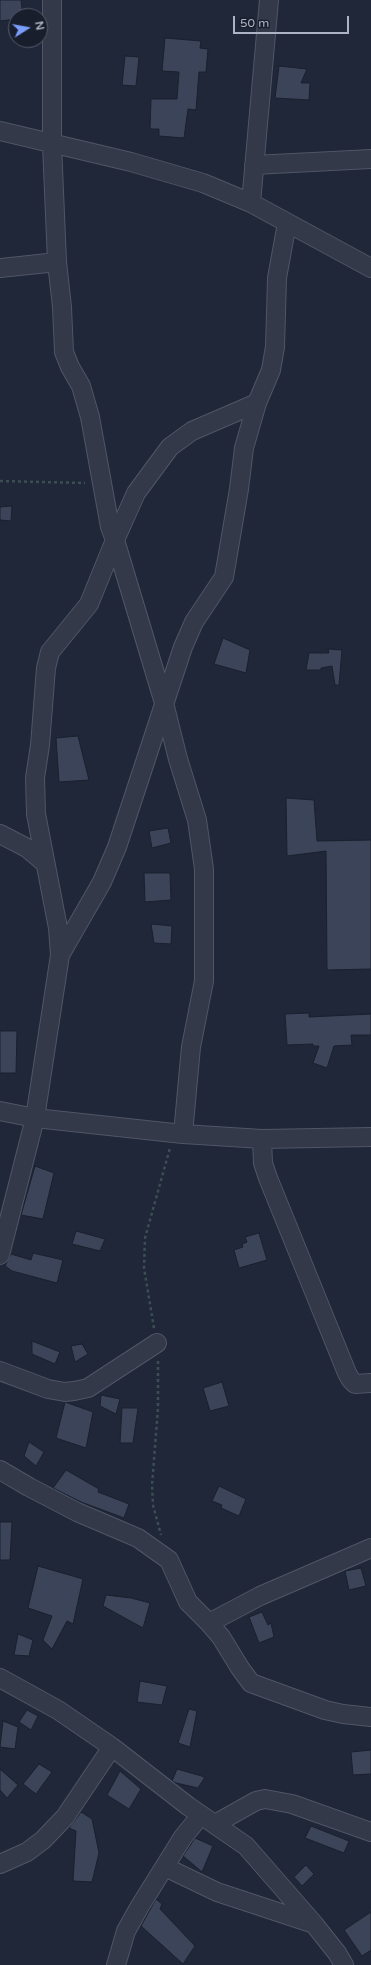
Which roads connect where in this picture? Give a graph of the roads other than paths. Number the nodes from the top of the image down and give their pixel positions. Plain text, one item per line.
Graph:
1 (52, 0) edge
2 (268, 0) edge
3 (0, 132) edge
4 (52, 144) junction
5 (371, 160) edge
6 (254, 165) junction
7 (251, 203) junction
8 (286, 222) junction
9 (57, 262) junction
10 (0, 268) edge
11 (371, 268) edge
12 (257, 403) junction
13 (116, 540) junction
14 (164, 703) junction
15 (0, 834) edge
16 (45, 863) junction
17 (60, 955) junction
18 (0, 1111) edge
19 (35, 1118) junction
20 (178, 1134) junction
21 (371, 1137) edge
22 (262, 1139) junction
23 (0, 1255) edge
24 (157, 1343) road end
25 (0, 1371) edge
26 (371, 1383) edge
27 (0, 1470) edge
28 (371, 1548) edge
29 (209, 1623) junction
30 (0, 1678) edge
31 (371, 1717) edge
32 (112, 1747) junction
33 (208, 1819) junction
34 (371, 1832) edge
35 (0, 1864) edge
36 (165, 1867) junction
37 (314, 1924) junction
38 (116, 1965) edge
39 (344, 1965) edge

1 - 4 street
2 - 6 street
3 - 4 street
4 - 7 street
4 - 9 street
5 - 6 street
6 - 7 street
7 - 8 street
8 - 11 street
8 - 12 street
9 - 10 street
9 - 13 street
12 - 13 street
12 - 14 street
13 - 14 street
13 - 16 street
14 - 17 street
14 - 20 street
15 - 16 street
16 - 17 street
17 - 19 street
18 - 19 street
19 - 20 street
19 - 23 street
20 - 22 street
21 - 22 street
22 - 26 street
24 - 25 street
27 - 29 street
28 - 29 street
29 - 31 street
30 - 32 street
32 - 33 street
32 - 35 street
33 - 34 street
33 - 36 street
33 - 37 street
36 - 37 street
36 - 38 street
37 - 39 street

